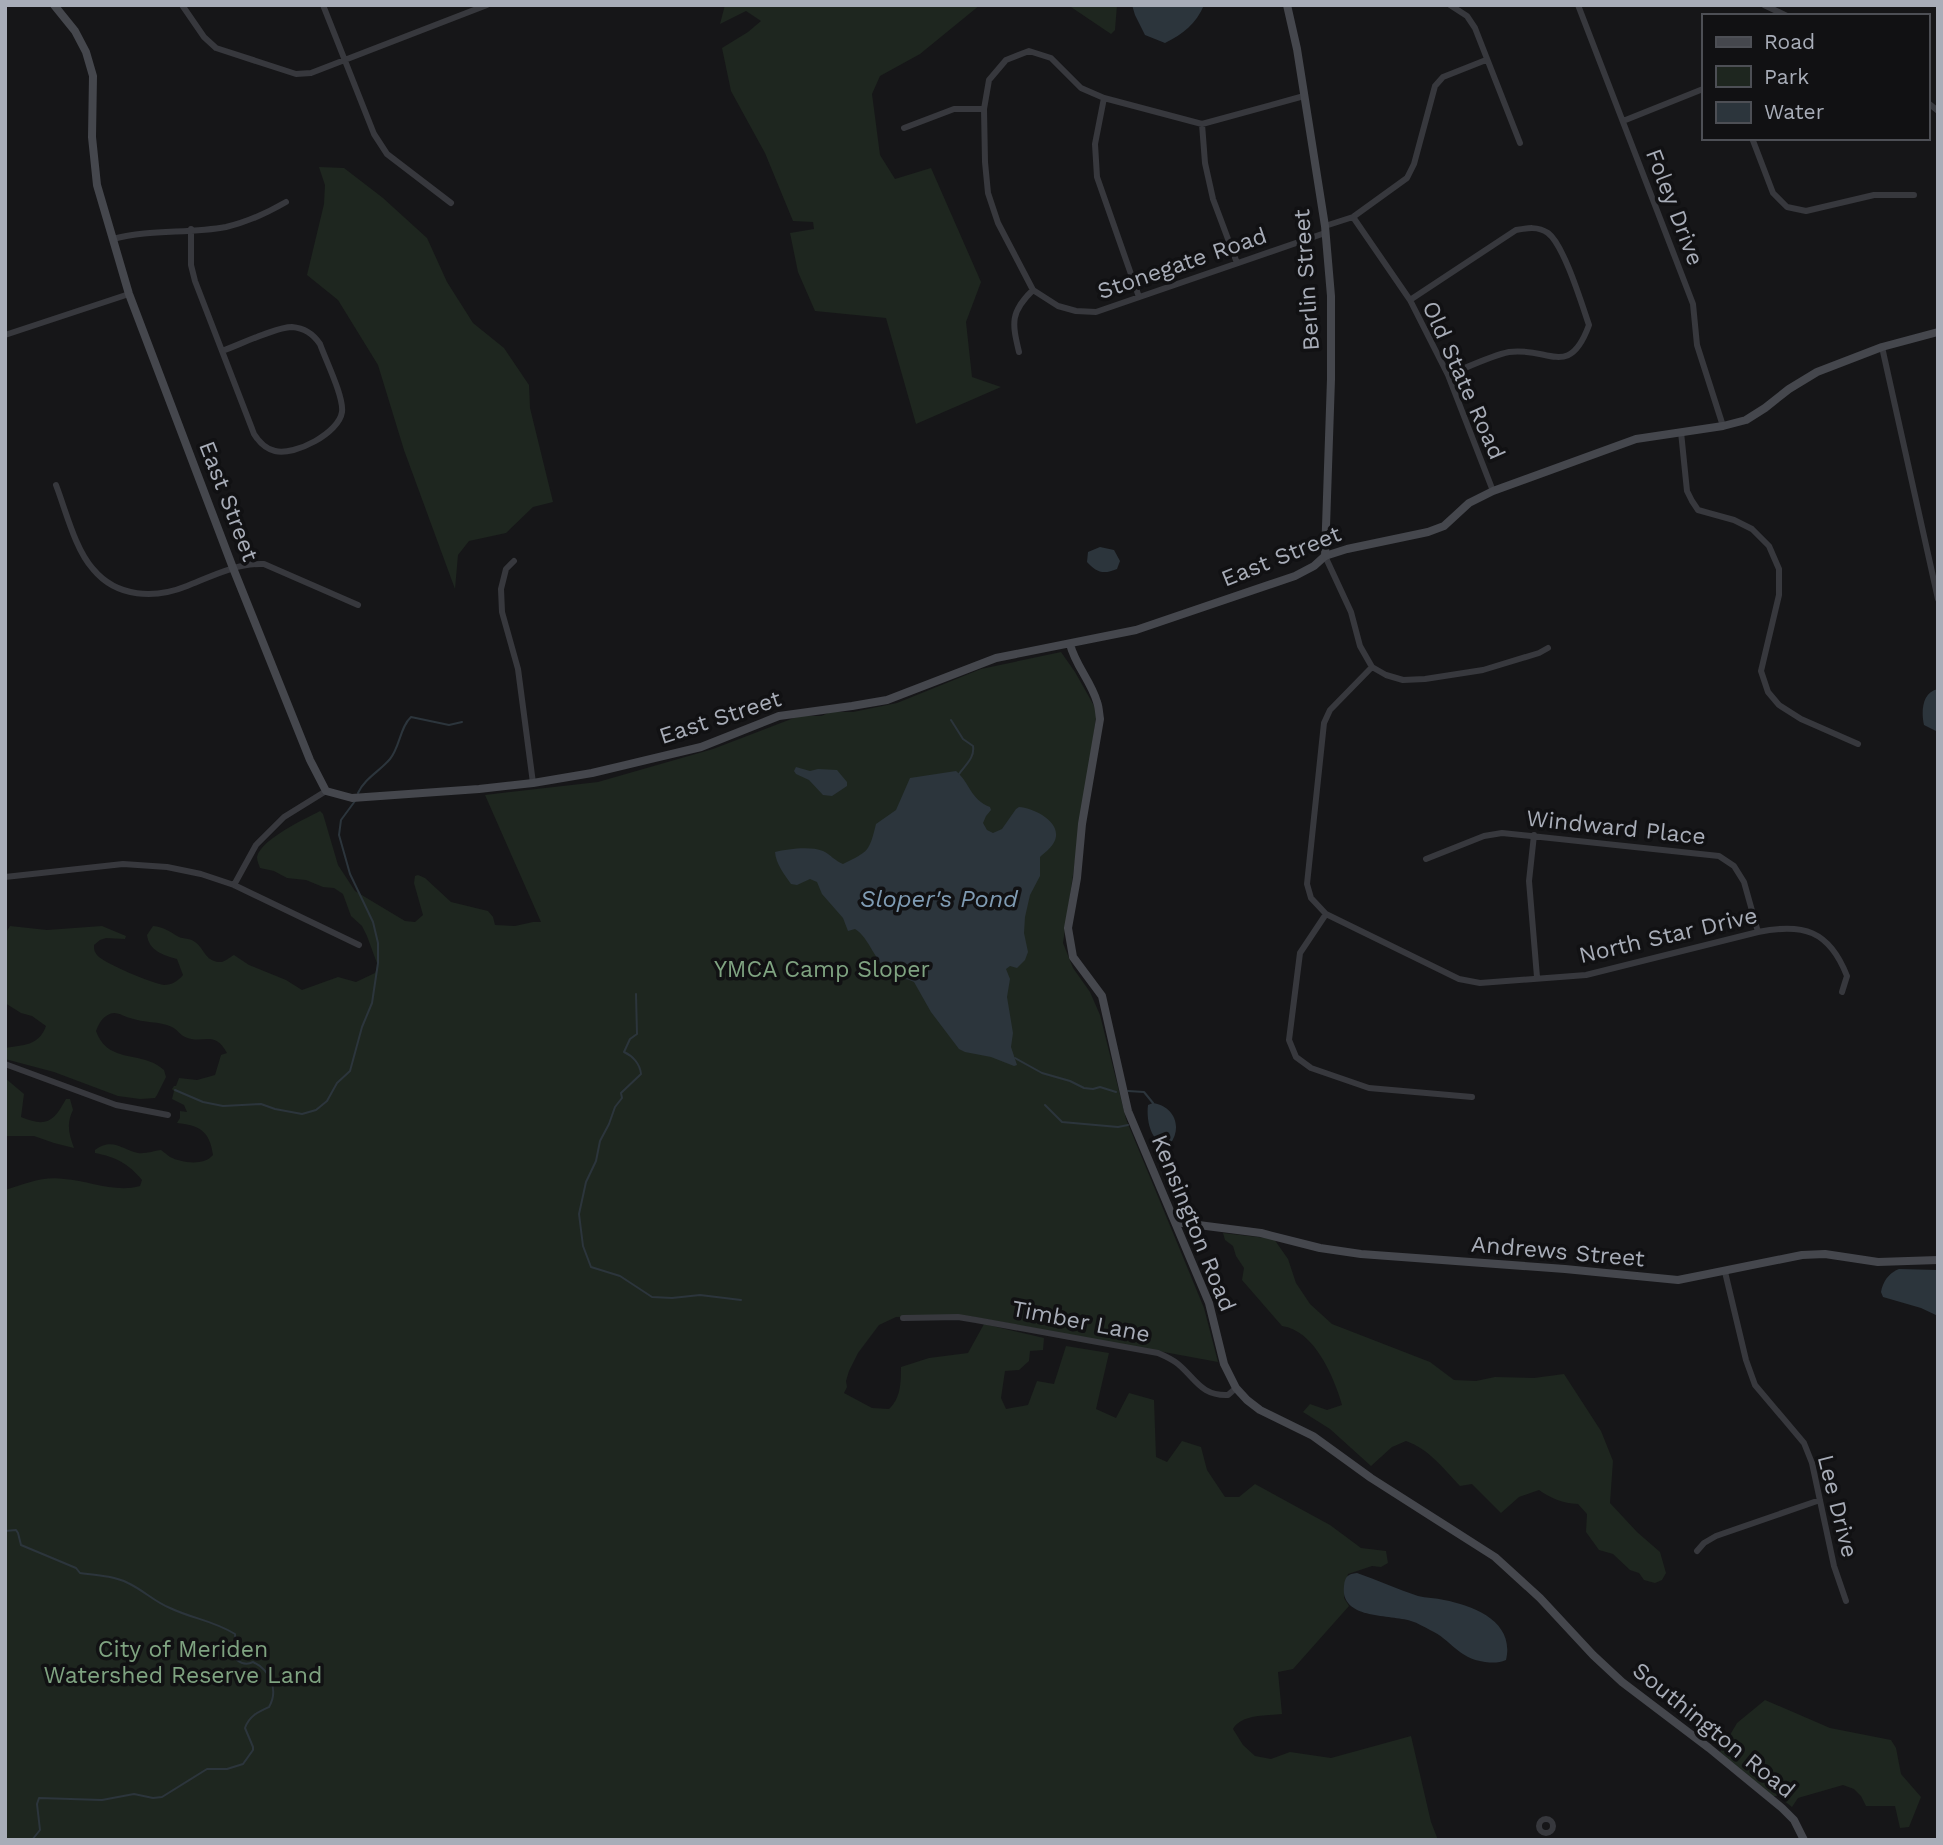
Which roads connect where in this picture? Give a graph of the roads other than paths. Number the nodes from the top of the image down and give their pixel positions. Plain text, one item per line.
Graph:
1 (54, 5) edge
2 (182, 5) edge
3 (323, 5) edge
4 (487, 5) edge
5 (1287, 5) edge
6 (1450, 5) edge
7 (1578, 5) edge
8 (1764, 5) edge
9 (1783, 14) edge
10 (344, 60) junction
11 (1486, 60) junction
12 (1702, 89) edge
13 (1304, 96) junction
14 (1104, 98) junction
15 (984, 109) junction
16 (1623, 121) junction
17 (1202, 124) junction
18 (904, 128) dead end
19 (1753, 140) edge
20 (1520, 143) dead end
21 (1914, 195) dead end
22 (286, 202) dead end
23 (452, 203) dead end
24 (1353, 217) junction
25 (191, 229) junction
26 (1325, 229) junction
27 (113, 239) junction
28 (1237, 262) junction
29 (1033, 290) junction
30 (129, 294) junction
31 (1139, 297) junction
32 (1410, 300) junction
33 (1938, 332) edge
34 (5, 335) edge
35 (1882, 346) junction
36 (222, 351) junction
37 (1019, 352) dead end
38 (1448, 375) junction
39 (1723, 426) junction
40 (1681, 432) junction
41 (56, 485) dead end
42 (1493, 491) junction
43 (1325, 556) junction
44 (514, 561) dead end
45 (233, 568) junction
46 (1938, 599) edge
47 (358, 604) dead end
48 (1070, 644) junction
49 (1548, 649) dead end
50 (1373, 667) junction
51 (1858, 744) dead end
52 (533, 783) junction
53 (326, 791) junction
54 (1534, 835) junction
55 (1426, 859) dead end
56 (5, 877) edge
57 (234, 886) junction
58 (1326, 914) junction
59 (1758, 932) junction
60 (359, 945) dead end
61 (1536, 977) junction
62 (1842, 992) dead end
63 (5, 1064) edge
64 (1472, 1097) dead end
65 (168, 1115) dead end
66 (1175, 1222) junction
67 (1938, 1260) edge
68 (1725, 1272) junction
69 (903, 1318) dead end
70 (1236, 1388) junction
71 (1820, 1500) junction
72 (1697, 1550) dead end
73 (1846, 1601) dead end
74 (1593, 1655) joint
75 (1804, 1840) edge

1 - 27 street, East Street
2 - 10 street
3 - 10 street
4 - 10 street
5 - 13 street, Berlin Street
6 - 11 street
7 - 16 street, Foley Drive
8 - 9 street
10 - 23 street
11 - 20 street
11 - 24 street, Stonegate Road
12 - 16 street
13 - 17 street
13 - 26 street, Berlin Street
14 - 15 street
14 - 17 street
14 - 31 street
15 - 18 street
15 - 29 street
16 - 39 street, Foley Drive
17 - 28 street
19 - 21 street
22 - 25 street
24 - 26 street, Stonegate Road
24 - 32 street, Old State Road
25 - 27 street
25 - 36 street
26 - 28 street, Stonegate Road
26 - 43 street, Berlin Street
27 - 30 street, East Street
28 - 31 street, Stonegate Road
29 - 31 street, Stonegate Road
29 - 37 street
30 - 34 street
30 - 45 street, East Street
32 - 38 street, Old State Road
32 - 38 street
33 - 35 street, East Street
35 - 39 street, East Street
35 - 46 street
36 - 36 street
38 - 42 street, Old State Road
39 - 40 street, East Street
40 - 42 street, East Street
40 - 51 street
41 - 45 street
42 - 43 street, East Street
43 - 48 street, East Street
43 - 50 street
44 - 52 street
45 - 47 street
45 - 53 street, East Street
48 - 52 street, East Street
48 - 66 street, Kensington Road
49 - 50 street
50 - 58 street
52 - 53 street, East Street
53 - 57 street
54 - 55 street, Windward Place
54 - 59 street, Windward Place
54 - 61 street
56 - 57 street
57 - 60 street
58 - 61 street, North Star Drive
58 - 64 street
59 - 61 street, North Star Drive
59 - 62 street, North Star Drive
63 - 65 street
66 - 68 street, Andrews Street
66 - 70 street, Kensington Road
67 - 68 street, Andrews Street
68 - 71 street, Lee Drive
69 - 70 street, Timber Lane
70 - 74 street, Kensington Road
71 - 72 street
71 - 73 street, Lee Drive
74 - 75 street, Southington Road

